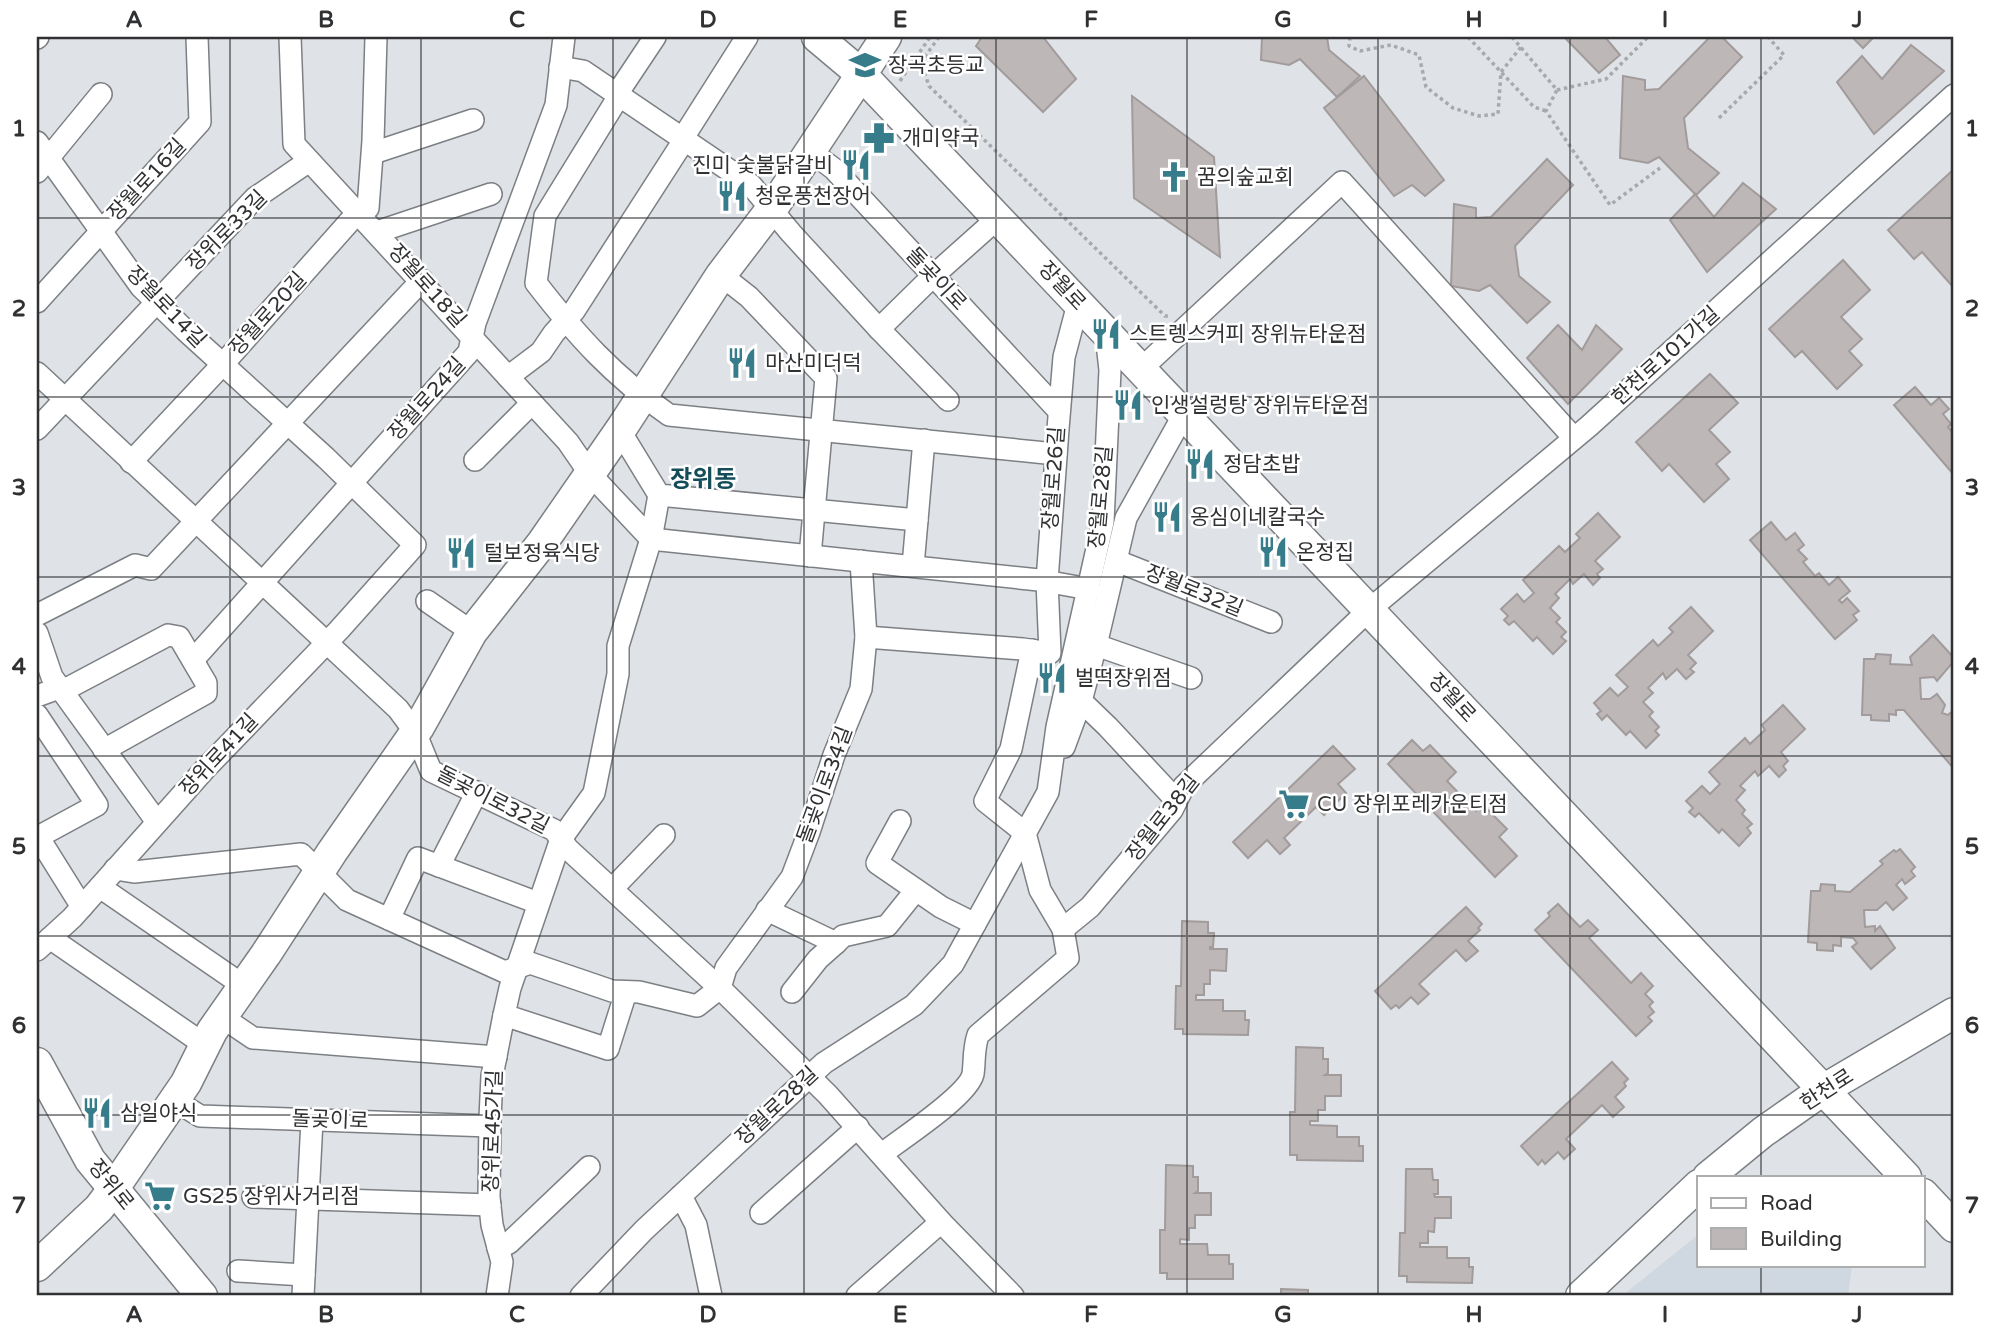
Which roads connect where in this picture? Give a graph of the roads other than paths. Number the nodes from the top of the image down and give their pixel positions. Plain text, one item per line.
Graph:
1 (197, 37) edge
2 (290, 37) edge
3 (376, 37) edge
4 (564, 37) edge
5 (655, 37) edge
6 (747, 37) edge
7 (817, 37) edge
8 (887, 37) edge
9 (560, 67) junction
10 (861, 74) junction
11 (101, 94) dead end
12 (1954, 95) edge
13 (618, 96) junction
14 (473, 121) dead end
15 (683, 140) junction
16 (810, 151) junction
17 (373, 153) junction
18 (41, 158) edge
19 (309, 161) junction
20 (491, 194) dead end
21 (521, 203) junction
22 (771, 209) junction
23 (361, 214) junction
24 (545, 216) junction
25 (998, 218) junction
26 (101, 230) junction
27 (377, 232) junction
28 (721, 275) junction
29 (933, 276) junction
30 (422, 280) junction
31 (37, 302) edge
32 (158, 303) junction
33 (1078, 304) junction
34 (565, 321) junction
35 (879, 329) junction
36 (1106, 334) junction
37 (472, 337) junction
38 (223, 365) junction
39 (1141, 369) junction
40 (37, 373) edge
41 (508, 377) junction
42 (642, 396) junction
43 (65, 400) junction
44 (948, 400) dead end
45 (532, 403) junction
46 (1059, 411) junction
47 (1184, 414) junction
48 (287, 423) junction
49 (37, 429) edge
50 (821, 430) junction
51 (620, 431) junction
52 (1574, 438) junction
53 (924, 440) junction
54 (1056, 454) junction
55 (475, 460) dead end
56 (131, 462) junction
57 (590, 474) junction
58 (351, 483) junction
59 (659, 495) junction
60 (814, 511) junction
61 (917, 520) junction
62 (196, 522) junction
63 (651, 540) junction
64 (810, 556) junction
65 (861, 561) junction
66 (1117, 561) junction
67 (913, 566) junction
68 (1047, 582) junction
69 (262, 584) junction
70 (1088, 589) junction
71 (427, 601) dead end
72 (1370, 609) junction
73 (37, 615) edge
74 (1271, 622) dead end
75 (472, 632) junction
76 (37, 633) edge
77 (866, 637) junction
78 (325, 643) junction
79 (1096, 645) junction
80 (1041, 652) junction
81 (1073, 657) junction
82 (193, 660) junction
83 (1191, 678) dead end
84 (59, 688) junction
85 (37, 696) edge
86 (1081, 701) junction
87 (37, 715) edge
88 (415, 733) junction
89 (104, 750) junction
90 (477, 792) junction
91 (1048, 792) junction
92 (1176, 800) junction
93 (900, 821) dead end
94 (157, 822) junction
95 (1025, 833) junction
96 (664, 835) dead end
97 (37, 836) edge
98 (561, 839) junction
99 (439, 866) junction
100 (115, 869) junction
101 (320, 871) junction
102 (100, 887) junction
103 (612, 889) junction
104 (916, 890) junction
105 (538, 903) junction
106 (82, 907) junction
107 (767, 910) junction
108 (389, 919) junction
109 (975, 924) junction
110 (1063, 929) junction
111 (835, 943) junction
112 (43, 944) edge
113 (517, 967) junction
114 (244, 986) junction
115 (720, 988) junction
116 (626, 992) junction
117 (792, 992) dead end
118 (1954, 1013) edge
119 (504, 1015) junction
120 (222, 1017) junction
121 (205, 1045) junction
122 (496, 1057) junction
123 (37, 1063) edge
124 (808, 1077) junction
125 (1823, 1090) junction
126 (174, 1100) junction
127 (312, 1119) junction
128 (490, 1126) junction
129 (858, 1128) junction
130 (882, 1154) junction
131 (589, 1167) dead end
132 (1709, 1176) edge
133 (1905, 1176) edge
134 (1697, 1187) edge
135 (114, 1188) junction
136 (681, 1196) junction
137 (1924, 1196) edge
138 (253, 1197) dead end
139 (308, 1199) junction
140 (491, 1205) junction
141 (761, 1213) dead end
142 (941, 1222) junction
143 (1954, 1227) edge
144 (498, 1248) junction
145 (37, 1266) edge
146 (238, 1271) dead end
147 (303, 1286) edge
148 (202, 1296) edge
149 (497, 1296) edge
150 (581, 1296) edge
151 (710, 1296) edge
152 (858, 1296) edge
153 (1013, 1296) edge
154 (1581, 1296) edge

1 - 26 street, 장월로16길
2 - 19 street, 장월로18길
3 - 17 street
4 - 9 street, 장월로24길
5 - 13 street
6 - 15 street
7 - 10 main road, 장월로
8 - 10 main road
9 - 13 street
9 - 21 street, 장월로24길
10 - 16 main road
10 - 25 main road, 장월로
11 - 18 street
12 - 52 street, 한천로101가길
13 - 15 street
13 - 24 street
14 - 17 street
15 - 22 street
15 - 34 street
16 - 22 main road
16 - 29 street, 돌곶이로
17 - 23 street
18 - 26 street, 장월로14길
19 - 23 street, 장월로18길
19 - 32 street, 장위로33길
20 - 27 street, 장월로18길
21 - 24 street
21 - 37 street, 장월로24길
22 - 28 main road
22 - 35 street
23 - 27 street, 장월로18길
23 - 38 street, 장월로20길
24 - 34 street
25 - 29 street
25 - 33 main road, 장월로
26 - 31 street, 장월로16길
26 - 32 street, 장월로14길
27 - 30 street, 장월로18길
28 - 42 main road
28 - 50 street
29 - 35 street
29 - 46 street, 돌곶이로
30 - 37 street, 장월로18길
30 - 48 street
32 - 38 street, 장월로14길
32 - 43 street, 장위로33길
33 - 36 main road, 장월로
33 - 46 street, 장월로26길
34 - 41 street
34 - 42 street
35 - 44 street
36 - 39 main road, 장월로
36 - 70 street, 장월로28길
37 - 41 street, 장월로18길
37 - 58 street, 장월로24길
38 - 48 street, 장월로14길
38 - 56 street, 장월로20길
39 - 47 main road, 장월로
39 - 52 street
40 - 43 street
41 - 45 street, 장월로18길
42 - 50 street
42 - 51 main road
43 - 49 street, 장위로33길
43 - 56 street
45 - 55 street
45 - 57 street, 장월로18길
46 - 54 street, 장월로26길
47 - 66 street, 장월로32길
47 - 72 main road, 장월로
48 - 58 street, 장월로14길
48 - 62 street
50 - 53 street
50 - 60 street
51 - 57 main road
51 - 59 street
52 - 72 street, 한천로101가길
53 - 54 street
53 - 61 street
54 - 68 street, 장월로26길
56 - 62 street
57 - 63 street
57 - 75 main road
58 - 69 street, 장월로24길
58 - 78 street, 장월로14길
59 - 60 street
59 - 63 street
60 - 61 street
60 - 64 street
61 - 67 street
62 - 69 street
62 - 73 street
63 - 64 street
63 - 98 street
64 - 65 street
65 - 67 street
65 - 77 street, 돌곶이로34길
66 - 74 street, 장월로32길
66 - 79 street, 장월로32길
67 - 68 street
68 - 70 street
68 - 80 street, 장월로26길
69 - 78 street
69 - 82 street, 장월로24길
70 - 81 street, 장월로28길
71 - 75 street
72 - 92 street, 장월로38길
72 - 125 main road, 장월로
75 - 88 main road
76 - 84 street
77 - 80 street
77 - 107 street, 돌곶이로34길
78 - 88 street
78 - 94 street, 장위로41길
79 - 83 street
79 - 86 street, 장월로32길
80 - 81 street
80 - 95 street, 장월로26길
81 - 91 street, 장월로28길
82 - 84 street
82 - 89 street
84 - 85 street
84 - 89 street
86 - 91 street, 장월로32길
86 - 92 street
87 - 97 street
88 - 90 street, 돌곶이로32길
88 - 101 main road
89 - 94 street
90 - 98 street, 돌곶이로32길
90 - 99 street
91 - 95 street, 장월로28길
92 - 110 street, 장월로38길
93 - 104 street
94 - 100 street, 장위로41길
95 - 109 street, 장월로28길
95 - 110 street
96 - 103 street
97 - 106 street
98 - 103 street, 돌곶이로32길
98 - 105 street, 장위로45가길
99 - 105 street
99 - 108 street
100 - 101 street
100 - 102 street, 장위로41길
101 - 108 street
101 - 114 main road
102 - 106 street, 장위로41길
102 - 114 street
103 - 115 street, 돌곶이로32길
104 - 109 street
104 - 111 street
105 - 113 street, 장위로45가길
106 - 112 street, 장위로41길
107 - 111 street
107 - 115 street, 돌곶이로34길
108 - 113 street
109 - 124 street, 장월로28길
110 - 130 street
111 - 117 street
112 - 121 street
113 - 116 street
113 - 119 street, 장위로45가길
114 - 120 main road
115 - 116 street
115 - 124 street, 돌곶이로32길
116 - 119 street
118 - 125 main road, 한천로
119 - 122 street, 장위로45가길
120 - 121 main road
120 - 122 street
121 - 126 main road
122 - 128 street, 장위로45가길
123 - 135 main road, 장위로
124 - 129 street, 돌곶이로32길
124 - 136 street, 장월로28길
125 - 132 main road, 한천로
125 - 133 main road, 장월로
126 - 127 street, 돌곶이로
126 - 135 main road
127 - 128 street, 돌곶이로
127 - 139 street
128 - 140 street, 장위로45가길
129 - 130 street, 돌곶이로32길
129 - 141 street
130 - 142 street, 돌곶이로32길
131 - 144 street
134 - 154 main road
135 - 145 main road
135 - 148 main road, 장위로
136 - 150 street, 장월로28길
136 - 151 street
137 - 143 main road
138 - 139 street, 장위로45가길
139 - 140 street, 장위로45가길
139 - 147 street
140 - 144 street, 장위로45가길
142 - 152 street
142 - 153 street, 돌곶이로32길
144 - 149 street, 장위로45가길
146 - 147 street

